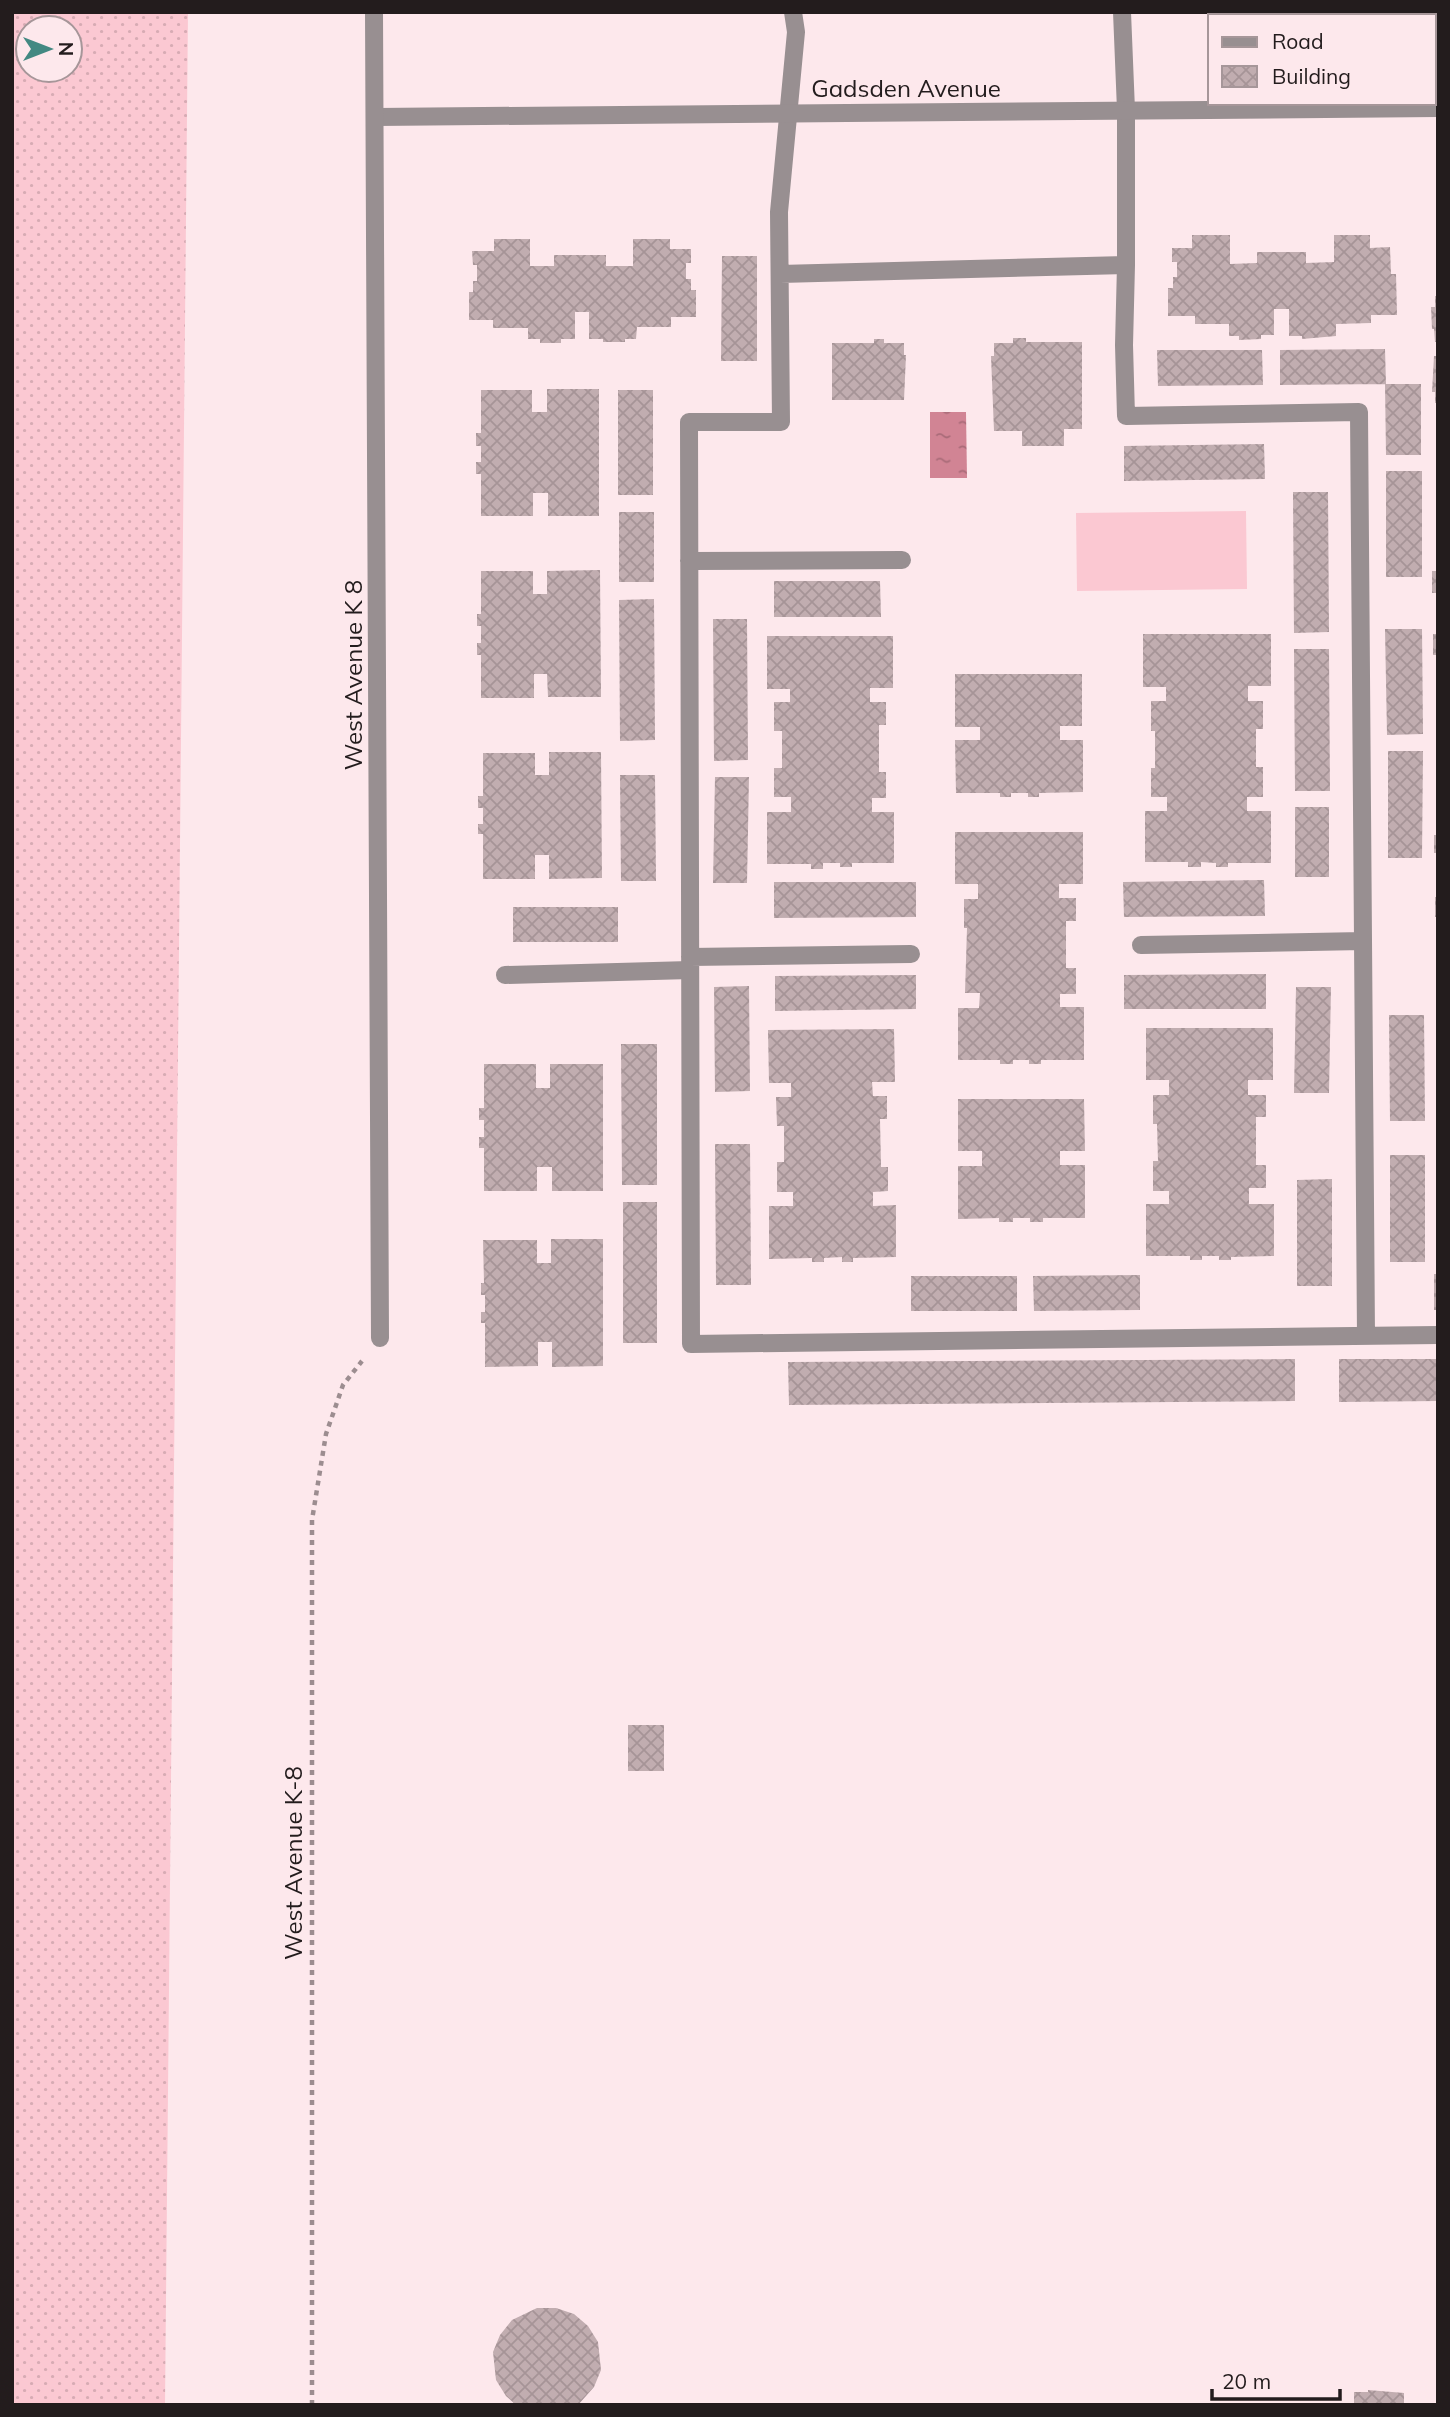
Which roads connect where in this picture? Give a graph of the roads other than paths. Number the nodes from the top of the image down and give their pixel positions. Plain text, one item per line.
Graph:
1 (374, 12) edge
2 (793, 12) edge
3 (1122, 12) edge
4 (1438, 108) edge
5 (1126, 110) junction
6 (789, 113) junction
7 (376, 117) junction
8 (1126, 265) junction
9 (780, 274) junction
10 (902, 560) dead end
11 (689, 561) junction
12 (1363, 941) junction
13 (1141, 946) dead end
14 (911, 954) dead end
15 (690, 963) junction
16 (505, 975) dead end
17 (1438, 1335) edge
18 (1366, 1336) junction
19 (380, 1338) road end

1 - 7 street, West Avenue K 8
2 - 6 street
3 - 5 street
4 - 5 street, Gadsden Avenue
5 - 6 street, Gadsden Avenue
5 - 8 street
6 - 7 street, Gadsden Avenue
6 - 9 street
7 - 19 street, West Avenue K 8
8 - 9 street
8 - 12 street
9 - 11 street
10 - 11 street
11 - 15 street
12 - 13 street
12 - 18 street
14 - 15 street
15 - 16 street
15 - 18 street
17 - 18 street

